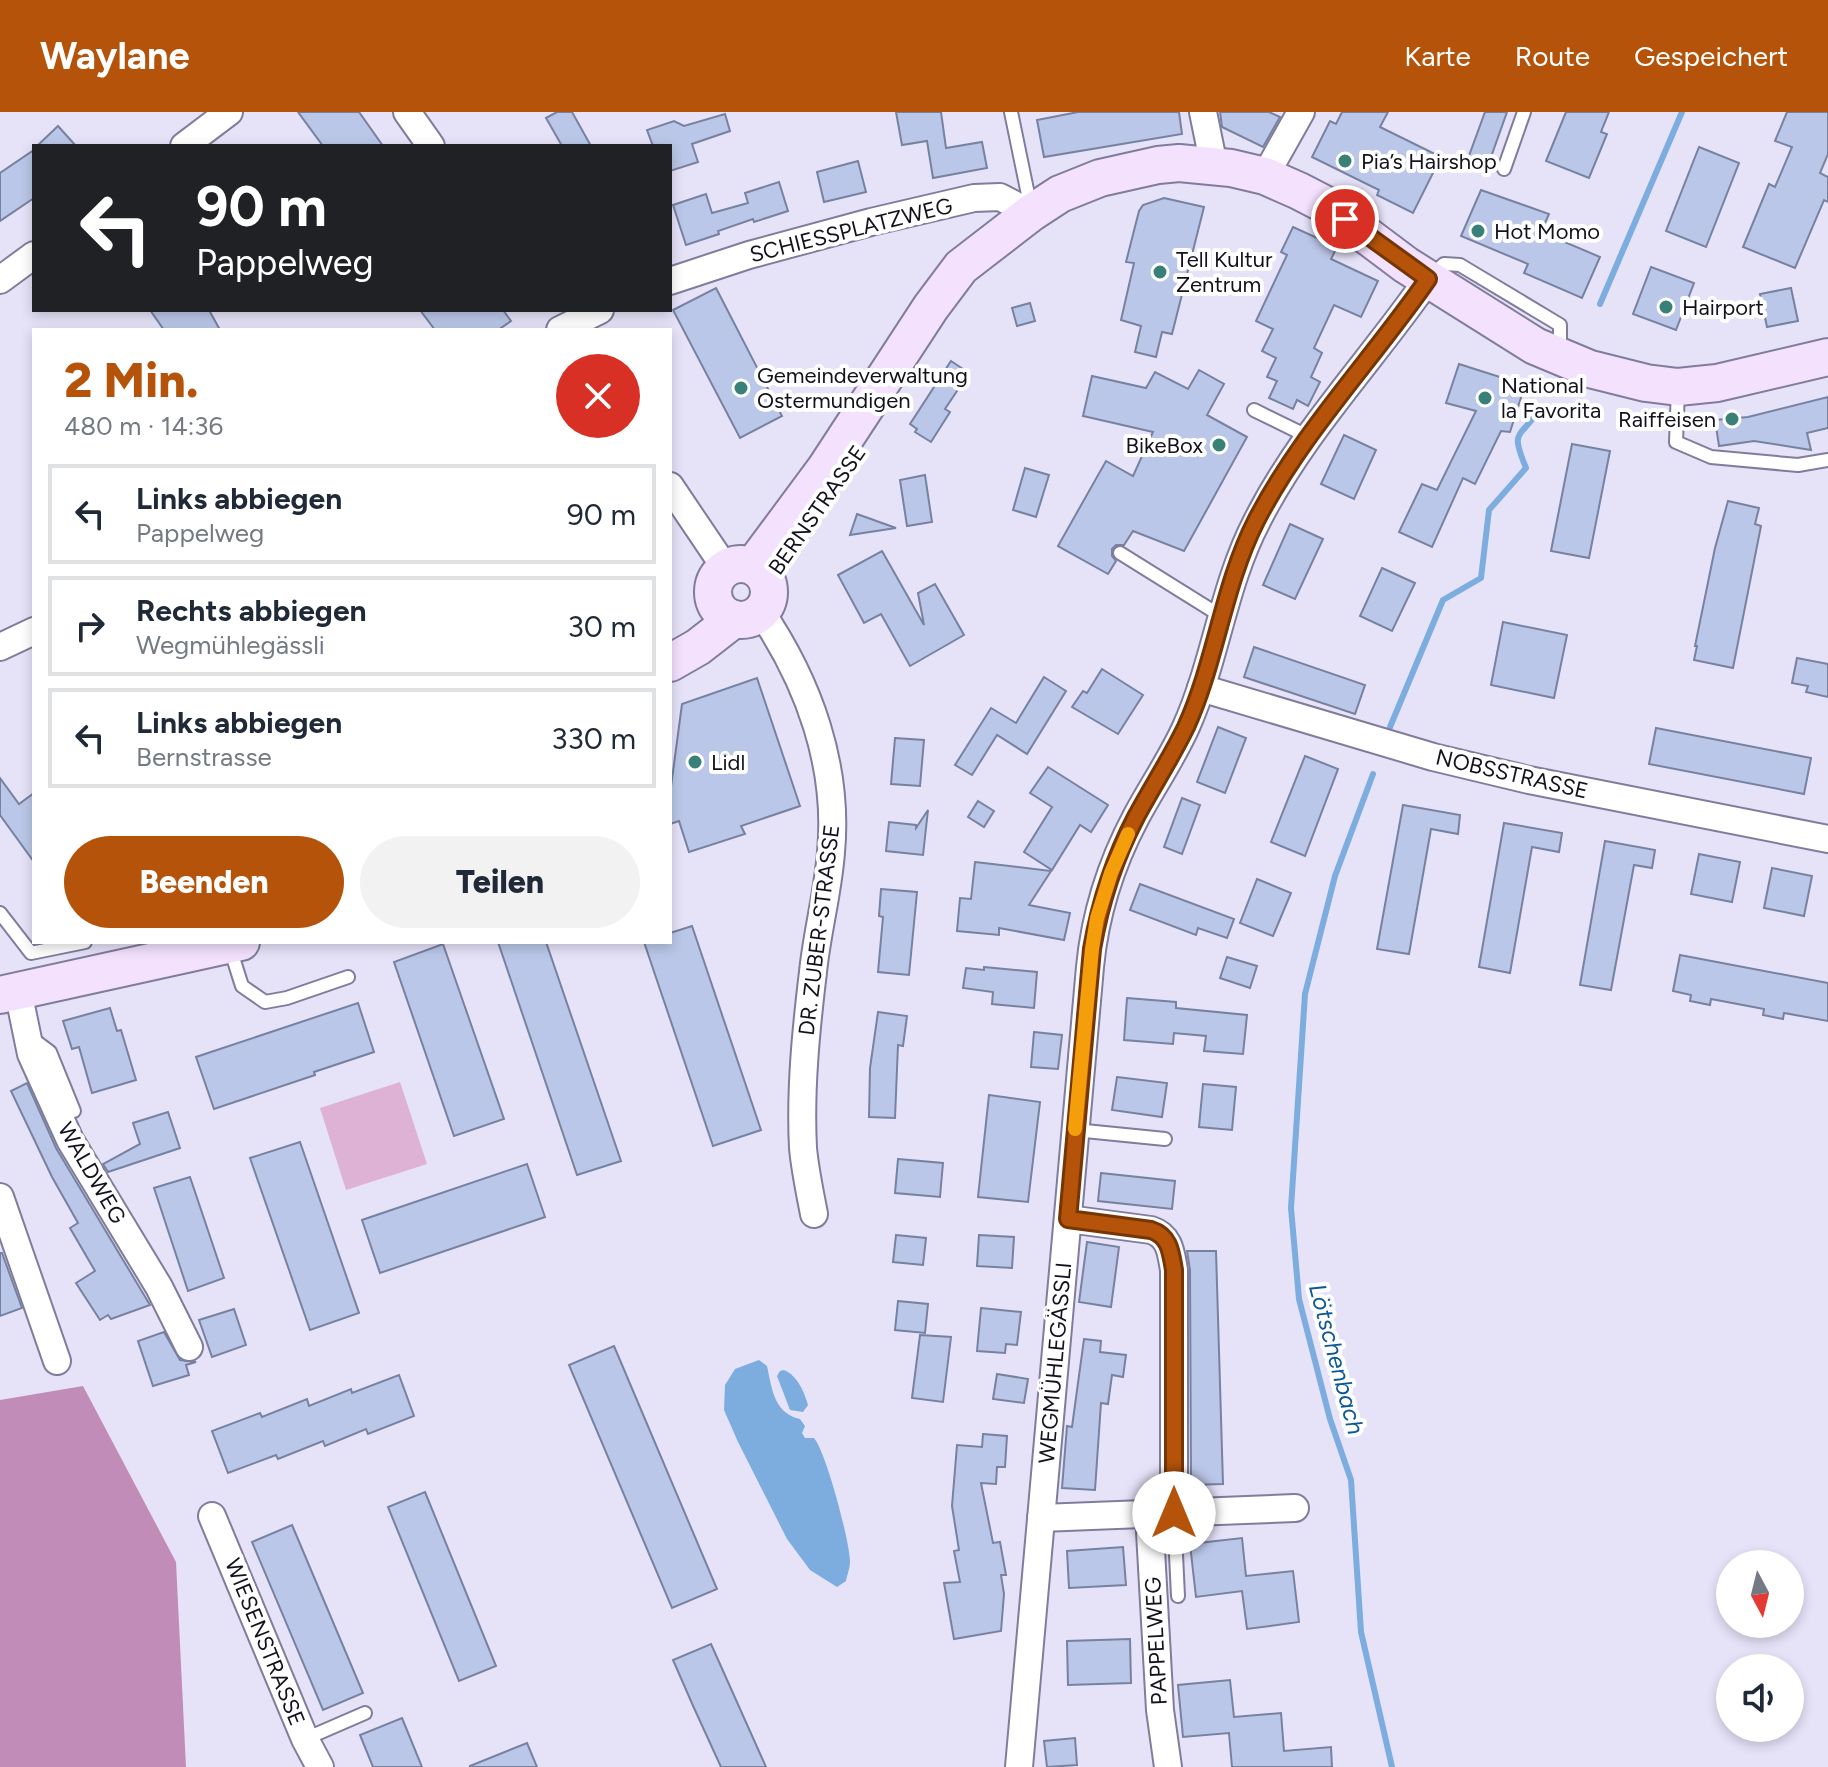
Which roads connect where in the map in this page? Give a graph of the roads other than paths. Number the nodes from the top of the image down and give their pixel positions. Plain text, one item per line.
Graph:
1 (229, 112) edge
2 (407, 112) edge
3 (1011, 112) edge
4 (1203, 112) edge
5 (1301, 112) edge
6 (1524, 112) edge
7 (187, 144) edge
8 (430, 144) edge
9 (1214, 166) junction
10 (1504, 169) dead end
11 (1265, 176) junction
12 (1031, 213) junction
13 (32, 256) edge
14 (1428, 279) junction
15 (0, 280) edge
16 (672, 280) edge
17 (595, 312) edge
18 (559, 325) edge
19 (1828, 357) edge
20 (1678, 387) junction
21 (1254, 410) dead end
22 (1309, 437) junction
23 (1828, 460) edge
24 (672, 489) edge
25 (1120, 553) dead end
26 (743, 592) junction
27 (1221, 616) junction
28 (32, 632) edge
29 (672, 644) edge
30 (0, 647) edge
31 (672, 662) edge
32 (1201, 688) junction
33 (1828, 839) edge
34 (0, 913) edge
35 (75, 944) edge
36 (215, 945) edge
37 (348, 977) dead end
38 (9, 993) edge
39 (27, 1035) junction
40 (74, 1111) dead end
41 (1075, 1130) junction
42 (1165, 1139) dead end
43 (0, 1197) edge
44 (814, 1214) dead end
45 (1068, 1219) junction
46 (189, 1347) dead end
47 (57, 1361) dead end
48 (1295, 1508) dead end
49 (1162, 1514) junction
50 (212, 1516) dead end
51 (1041, 1518) junction
52 (1178, 1596) dead end
53 (365, 1713) dead end
54 (305, 1739) junction
55 (320, 1767) edge
56 (1019, 1767) edge
57 (1168, 1767) edge

1 - 7 street
2 - 8 street
3 - 12 lane
4 - 9 street
5 - 11 street
6 - 10 lane
9 - 11 main road, BERNSTRASSE
9 - 12 main road, BERNSTRASSE
11 - 14 main road, BERNSTRASSE
12 - 16 street, SCHIESSPLATZWEG
12 - 26 main road, BERNSTRASSE
13 - 15 street
14 - 20 main road, BERNSTRASSE
14 - 22 street, WEGMÜHLEGÄSSLI
17 - 18 street
19 - 20 main road, BERNSTRASSE
20 - 23 lane
21 - 22 lane
22 - 27 street, WEGMÜHLEGÄSSLI
24 - 26 street, DR. ZUBER-STRASSE
25 - 27 lane
26 - 29 main road, BERNSTRASSE
26 - 31 main road, BERNSTRASSE
26 - 44 street, DR. ZUBER-STRASSE
27 - 32 street, WEGMÜHLEGÄSSLI
28 - 30 street
32 - 33 street, NOBSSTRASSE
32 - 41 street, WEGMÜHLEGÄSSLI
34 - 35 lane
36 - 37 lane
36 - 38 main road
38 - 39 street, WALDWEG
39 - 40 lane
39 - 46 street, WALDWEG
41 - 42 lane
41 - 45 street, WEGMÜHLEGÄSSLI
43 - 47 street
45 - 49 street, PAPPELWEG
45 - 51 street, WEGMÜHLEGÄSSLI
48 - 49 street
49 - 51 street
49 - 52 lane
49 - 57 street, PAPPELWEG
50 - 54 street, WIESENSTRASSE
51 - 56 street, WEGMÜHLEGÄSSLI
53 - 54 lane
54 - 55 street, WIESENSTRASSE

